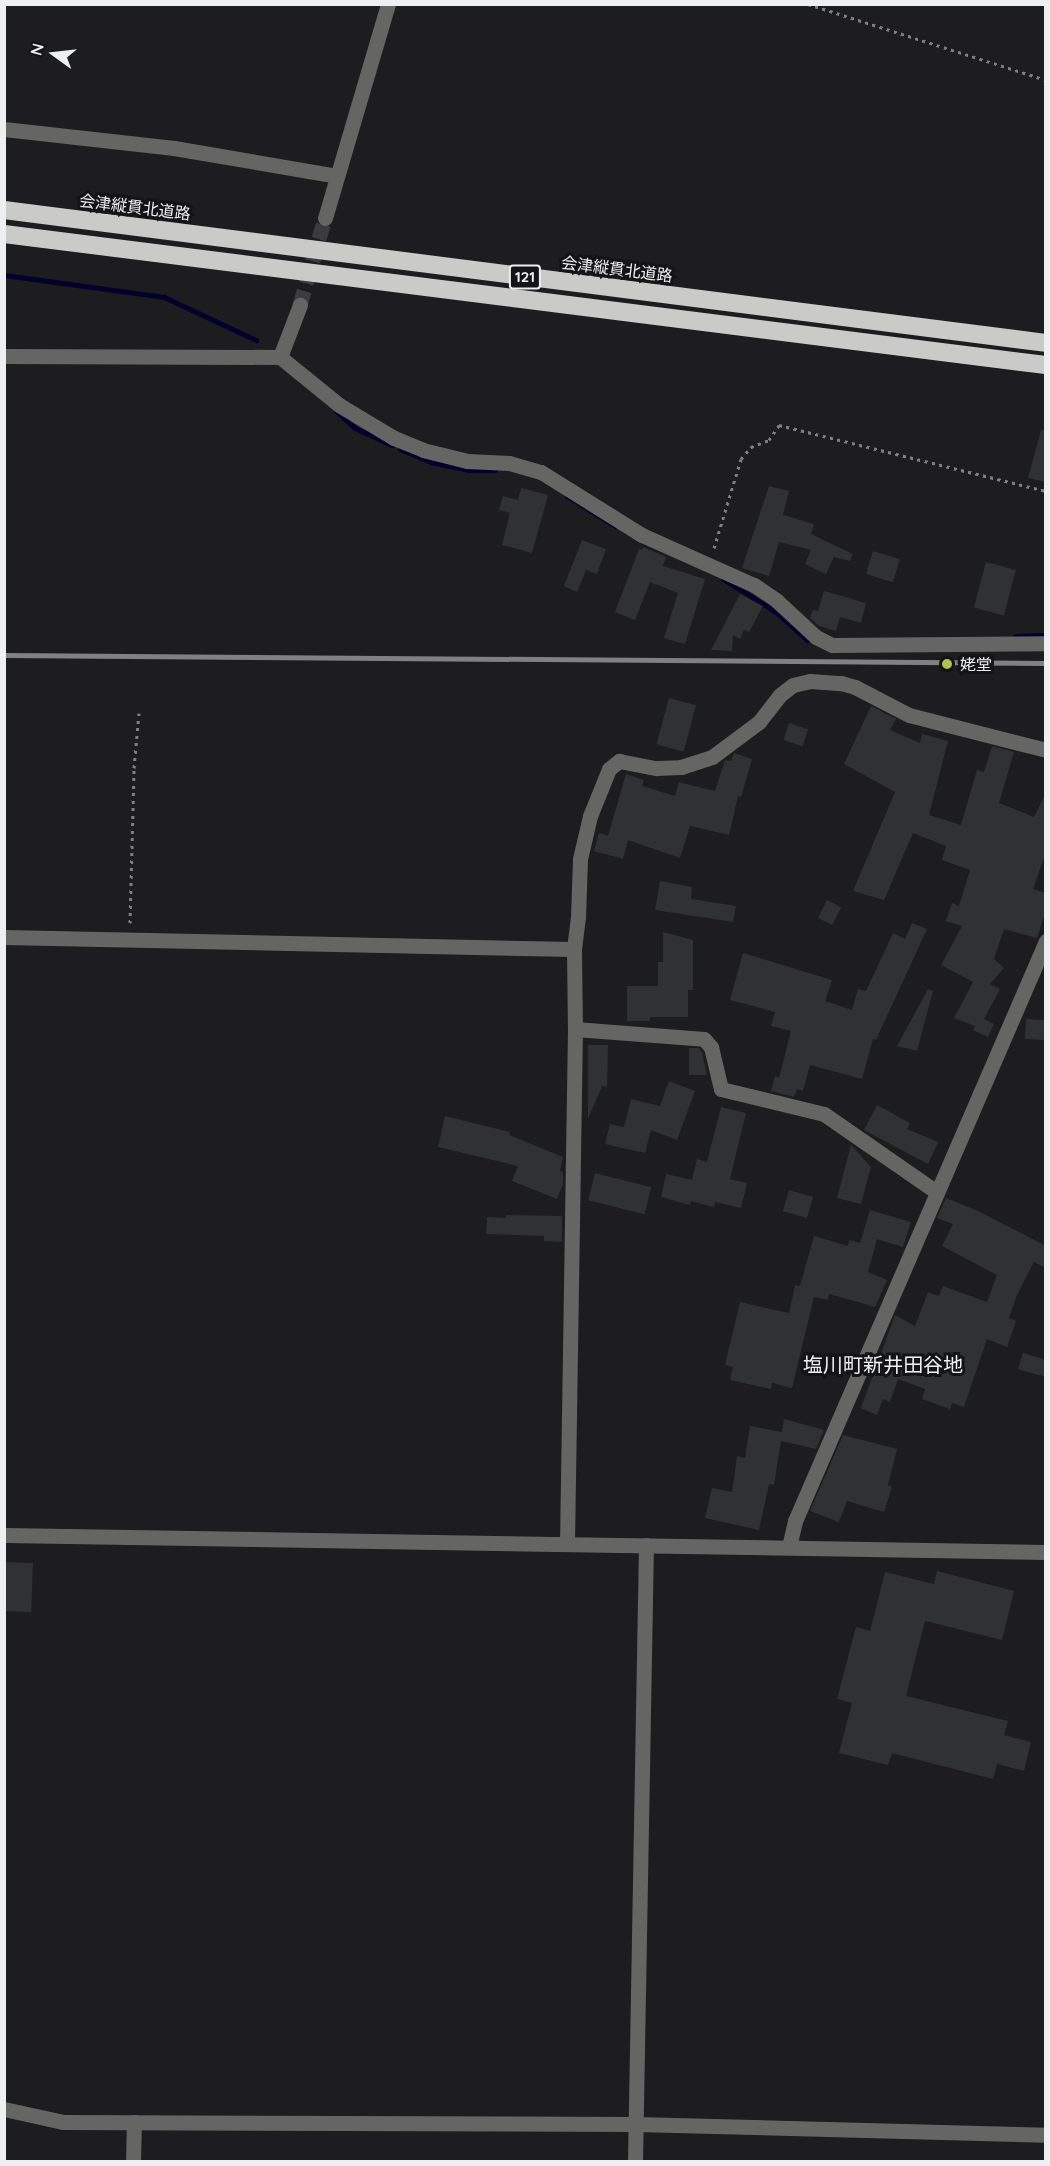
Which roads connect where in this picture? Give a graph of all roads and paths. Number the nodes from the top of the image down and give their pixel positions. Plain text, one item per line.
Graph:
1 (388, 4) edge
2 (808, 4) edge
3 (1046, 80) edge
4 (4, 129) edge
5 (337, 176) junction
6 (4, 210) edge
7 (325, 218) tunnel mouth
8 (4, 234) edge
9 (300, 305) tunnel mouth
10 (1046, 344) edge
11 (4, 356) edge
12 (280, 357) junction
13 (1046, 365) edge
14 (1046, 491) edge
15 (709, 563) junction
16 (1046, 643) edge
17 (139, 712) dead end
18 (1046, 750) edge
19 (4, 938) edge
20 (129, 940) junction
21 (1046, 941) edge
22 (574, 949) junction
23 (575, 1029) junction
24 (935, 1191) junction
25 (4, 1535) edge
26 (567, 1543) junction
27 (646, 1545) junction
28 (789, 1547) junction
29 (1046, 1552) edge
30 (4, 2109) edge
31 (134, 2122) junction
32 (635, 2124) junction
33 (1046, 2135) edge
34 (133, 2162) edge
35 (635, 2162) edge

1 - 5 street
2 - 3 path
4 - 5 street
5 - 7 street
6 - 10 highway, 会津縦貫北道路 / 121
8 - 13 highway, 121
9 - 12 street
11 - 12 street
12 - 15 street
14 - 15 path
15 - 16 street
17 - 20 path
18 - 22 street
19 - 20 street
20 - 22 street
21 - 24 street
22 - 23 street
23 - 24 street
23 - 26 street
24 - 28 street
25 - 26 street
26 - 27 street
27 - 28 street
27 - 32 street
28 - 29 street
30 - 31 street
31 - 32 street
31 - 34 street
32 - 33 street
32 - 35 street

